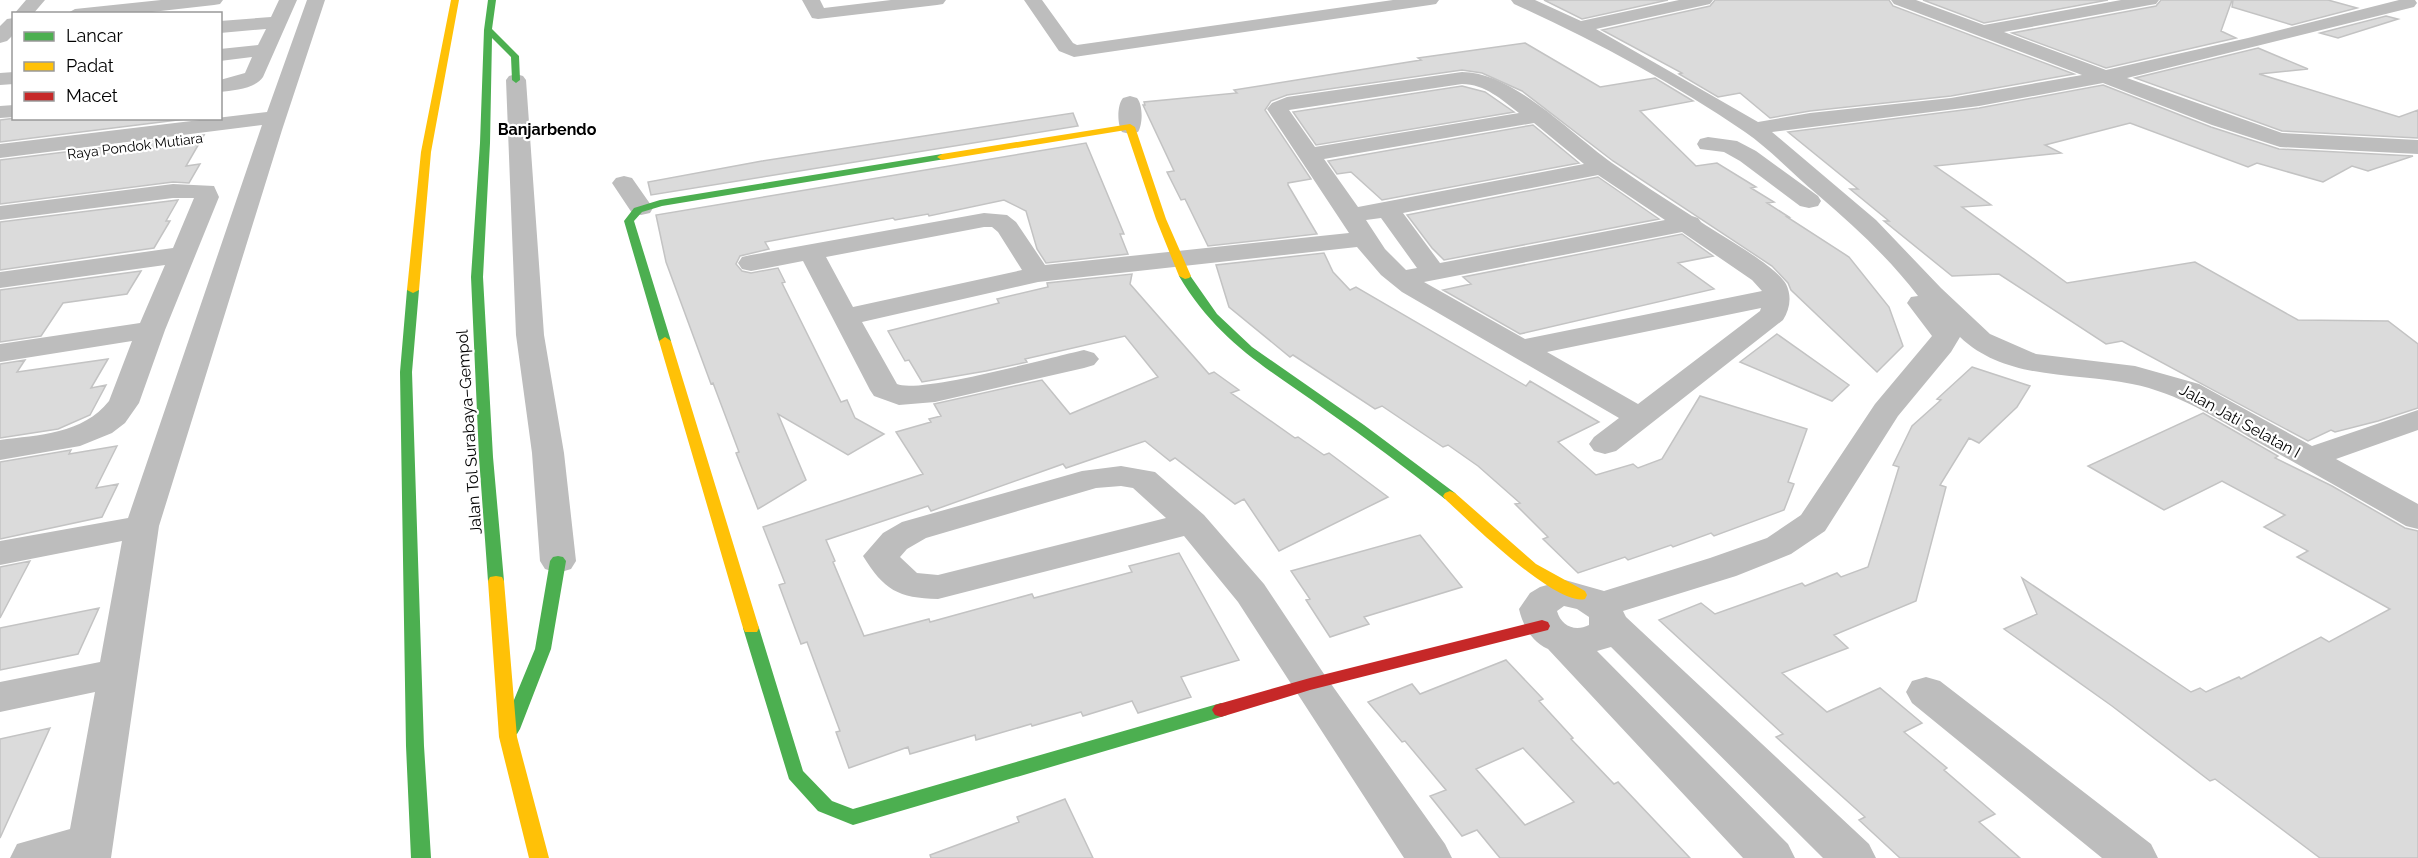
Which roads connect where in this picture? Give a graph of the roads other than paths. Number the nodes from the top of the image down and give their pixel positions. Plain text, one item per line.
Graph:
1 (36, 0) edge
2 (214, 0) edge
3 (288, 0) edge
4 (316, 0) edge
5 (455, 0) edge
6 (492, 0) edge
7 (937, 0) edge
8 (1033, 0) edge
9 (1430, 0) edge
10 (1520, 0) edge
11 (1704, 0) edge
12 (1900, 0) edge
13 (2150, 0) edge
14 (2408, 3) edge
15 (848, 5) edge
16 (814, 7) edge
17 (25, 12) edge
18 (95, 12) edge
19 (278, 22) junction
20 (12, 23) edge
21 (222, 27) edge
22 (1580, 27) junction
23 (488, 30) junction
24 (1981, 32) junction
25 (0, 37) edge
26 (265, 50) junction
27 (222, 55) edge
28 (2108, 78) junction
29 (516, 80) joint
30 (222, 86) edge
31 (1130, 102) dead end
32 (1538, 116) junction
33 (273, 123) junction
34 (1130, 127) junction
35 (1755, 129) junction
36 (1708, 144) dead end
37 (2418, 147) edge
38 (0, 151) edge
39 (1308, 155) junction
40 (0, 162) edge
41 (1602, 167) junction
42 (624, 183) dead end
43 (641, 208) junction
44 (1387, 209) junction
45 (0, 213) edge
46 (1689, 223) junction
47 (1357, 227) junction
48 (811, 252) junction
49 (181, 255) junction
50 (1177, 259) junction
51 (751, 263) dead end
52 (1434, 273) junction
53 (1038, 274) junction
54 (1400, 279) junction
55 (0, 280) edge
56 (1777, 296) junction
57 (845, 317) junction
58 (151, 330) junction
59 (1519, 349) junction
60 (0, 353) edge
61 (1084, 359) dead end
62 (1641, 418) junction
63 (2418, 419) edge
64 (1605, 444) dead end
65 (0, 450) edge
66 (2308, 458) junction
67 (2418, 518) edge
68 (1192, 523) junction
69 (142, 526) junction
70 (0, 553) edge
71 (558, 561) joint
72 (1531, 568) junction
73 (1596, 608) junction
74 (1547, 625) junction
75 (120, 672) junction
76 (1310, 684) junction
77 (1926, 692) dead end
78 (0, 697) edge
79 (508, 737) junction
80 (89, 851) edge
81 (33, 858) edge
82 (421, 858) edge
83 (538, 858) edge
84 (1429, 858) edge
85 (1772, 858) edge
86 (1853, 858) edge
87 (2135, 858) edge

1 - 17 street
2 - 18 street
3 - 19 street
4 - 33 street
5 - 82 main road
6 - 23 main road, Jalan Tol Surabaya–Gempol
7 - 15 street
8 - 9 street
10 - 22 street, Jalan Jati Selatan I
11 - 22 street
12 - 24 street
13 - 24 street
14 - 28 street
15 - 16 street
19 - 21 street
19 - 26 street
20 - 25 street
22 - 35 street, Jalan Jati Selatan I
23 - 29 main road
23 - 79 main road, Jalan Tol Surabaya–Gempol
24 - 28 street
26 - 27 street
26 - 30 street
28 - 35 street
28 - 37 street
29 - 71 street
31 - 34 street
32 - 39 street
32 - 39 street
32 - 41 street
33 - 38 street, Raya Pondok Mutiara
33 - 40 street, Raya Pondok Mutiara
33 - 69 street
34 - 43 main road
34 - 50 main road
35 - 66 street, Jalan Jati Selatan I
36 - 73 street
39 - 47 street
41 - 44 street
41 - 46 street
42 - 43 street
43 - 76 main road
44 - 47 street
44 - 52 street
45 - 49 street
46 - 52 street
46 - 56 street
47 - 50 street
47 - 54 street
48 - 51 street
48 - 53 street
48 - 57 street
49 - 55 street
49 - 58 street
50 - 53 street
50 - 72 main road
52 - 54 street
53 - 57 street
54 - 59 street
56 - 59 street
56 - 62 street
57 - 61 street
58 - 60 street
58 - 65 street
59 - 62 street
62 - 64 street
63 - 66 street
66 - 67 street, Jalan Jati Selatan I
68 - 68 street
68 - 76 street
69 - 70 street
69 - 75 street
71 - 79 main road
72 - 73 main road
72 - 74 street
73 - 74 street
73 - 74 street
73 - 86 street
74 - 76 main road
74 - 85 street
75 - 78 street
75 - 80 street
76 - 84 street
77 - 87 street
79 - 83 main road, Jalan Tol Surabaya–Gempol
80 - 81 street

